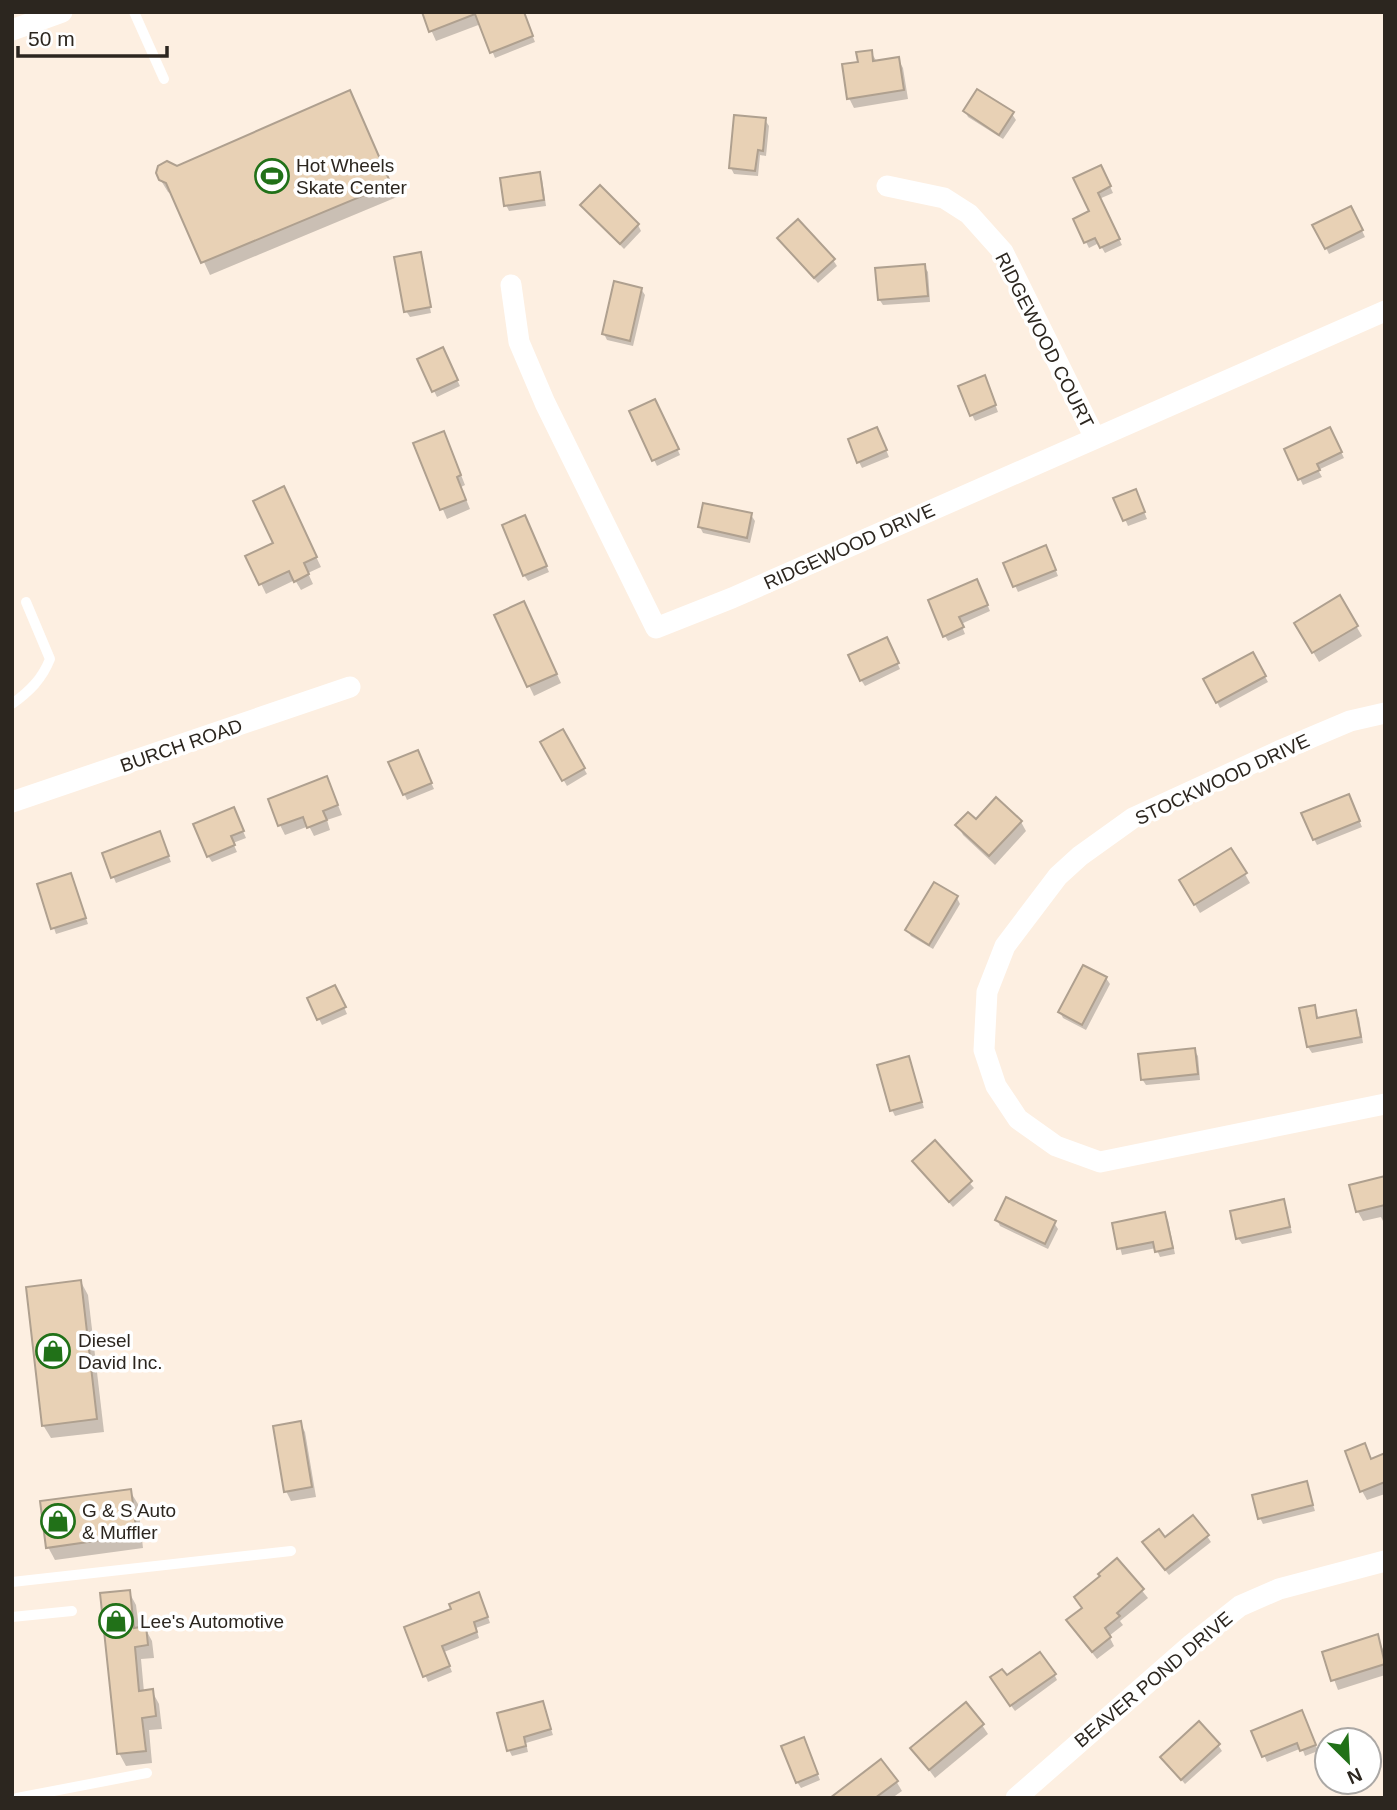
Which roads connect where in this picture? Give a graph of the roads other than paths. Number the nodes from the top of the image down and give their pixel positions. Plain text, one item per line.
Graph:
1 (62, 12) edge
2 (134, 12) edge
3 (12, 30) edge
4 (164, 79) dead end
5 (887, 186) dead end
6 (511, 285) dead end
7 (1385, 312) edge
8 (1095, 438) junction
9 (26, 602) dead end
10 (349, 687) dead end
11 (12, 704) edge
12 (1385, 713) edge
13 (12, 802) edge
14 (1385, 1104) edge
15 (291, 1551) dead end
16 (1385, 1561) edge
17 (12, 1582) edge
18 (72, 1611) dead end
19 (12, 1617) edge
20 (147, 1773) dead end
21 (17, 1798) edge
22 (1016, 1798) edge

1 - 3 street
2 - 4 lane
5 - 8 street, RIDGEWOOD COURT
6 - 8 street, RIDGEWOOD DRIVE
7 - 8 street, RIDGEWOOD DRIVE
9 - 11 lane
10 - 13 street, BURCH ROAD
12 - 14 street, STOCKWOOD DRIVE
15 - 17 lane
16 - 22 street, BEAVER POND DRIVE
18 - 19 lane
20 - 21 lane

